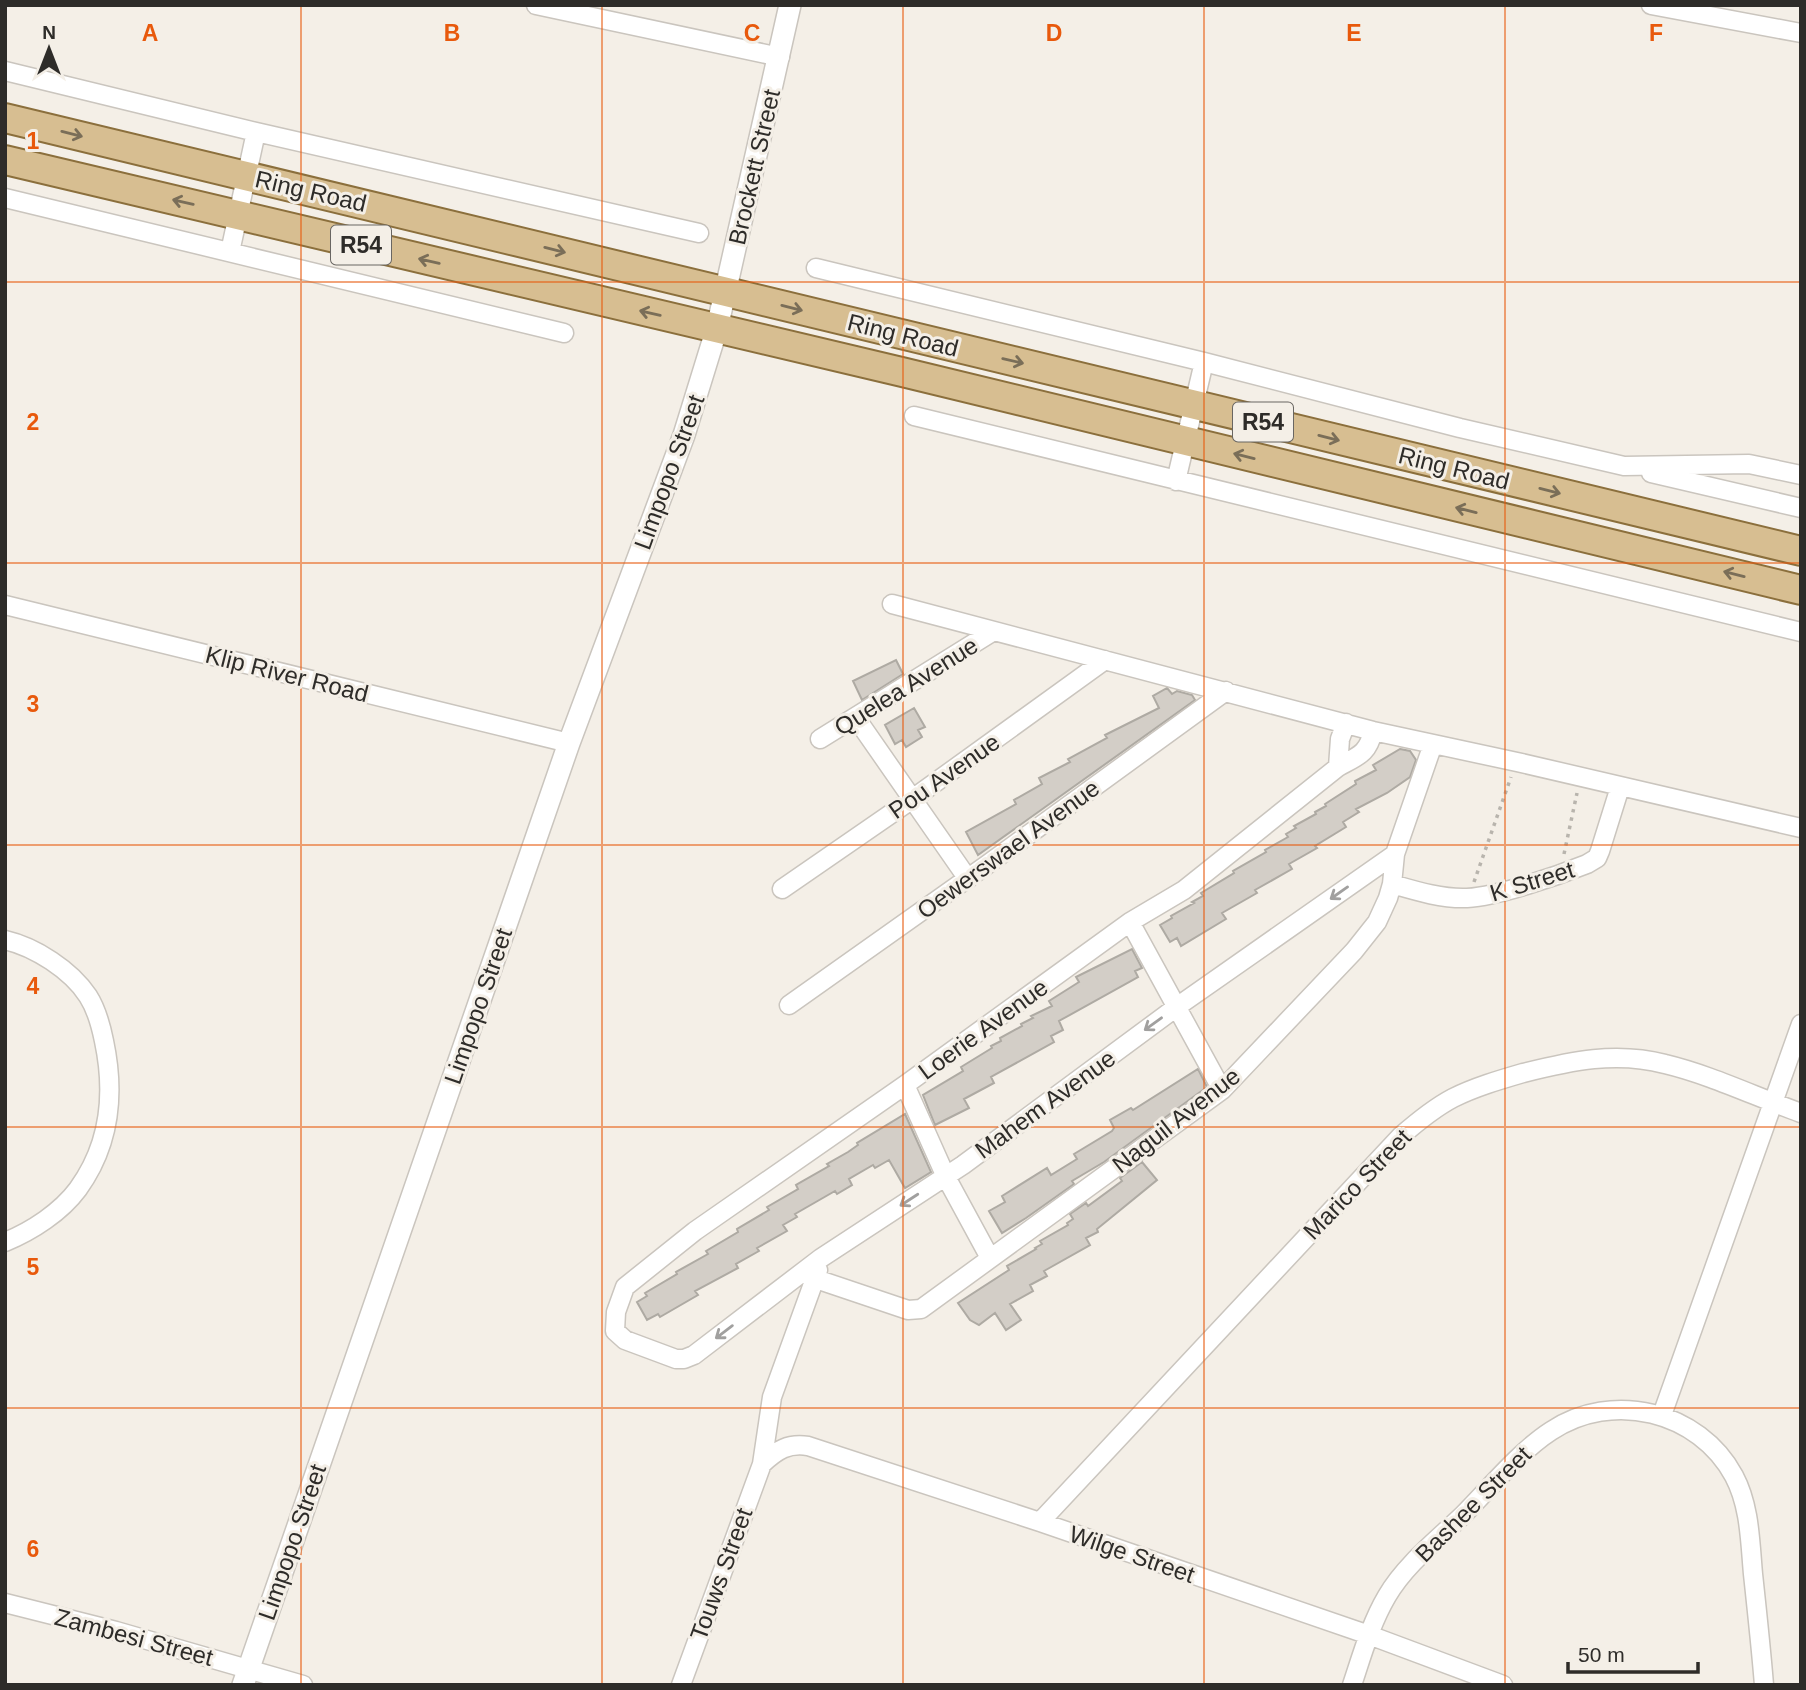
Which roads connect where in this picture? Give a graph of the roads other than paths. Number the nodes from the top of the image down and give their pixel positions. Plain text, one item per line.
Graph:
1 (536, 5) edge
2 (790, 5) edge
3 (1651, 5) edge
4 (1801, 33) edge
5 (780, 57) junction
6 (5, 71) edge
7 (5, 118) edge
8 (256, 132) junction
9 (5, 160) edge
10 (246, 176) junction
11 (5, 198) edge
12 (237, 215) junction
13 (699, 233) dead end
14 (230, 252) junction
15 (816, 268) dead end
16 (726, 291) junction
17 (717, 328) junction
18 (564, 334) dead end
19 (1204, 362) junction
20 (1193, 405) junction
21 (914, 416) dead end
22 (1184, 442) junction
23 (1624, 466) junction
24 (1801, 475) edge
25 (1175, 481) junction
26 (1801, 508) edge
27 (1801, 551) edge
28 (1801, 590) edge
29 (892, 604) dead end
30 (5, 605) edge
31 (992, 632) junction
32 (1801, 632) edge
33 (1105, 660) junction
34 (1226, 691) junction
35 (856, 719) junction
36 (1346, 723) junction
37 (1373, 731) junction
38 (820, 739) dead end
39 (569, 743) junction
40 (1433, 744) junction
41 (1338, 767) junction
42 (1620, 787) junction
43 (911, 800) junction
44 (1801, 828) edge
45 (1395, 854) junction
46 (968, 879) junction
47 (1392, 884) junction
48 (782, 889) dead end
49 (1130, 922) junction
50 (5, 940) edge
51 (789, 1005) dead end
52 (1178, 1006) junction
53 (1801, 1024) edge
54 (905, 1085) junction
55 (1222, 1090) junction
56 (1774, 1103) junction
57 (1801, 1113) edge
58 (946, 1177) junction
59 (5, 1241) edge
60 (821, 1258) junction
61 (990, 1258) junction
62 (816, 1279) junction
63 (694, 1355) joint
64 (1662, 1415) junction
65 (762, 1464) junction
66 (1040, 1522) junction
67 (5, 1603) edge
68 (1369, 1635) junction
69 (246, 1676) edge
70 (303, 1685) edge
71 (681, 1685) edge
72 (1352, 1685) edge
73 (1503, 1685) edge
74 (1764, 1685) edge

1 - 5 street
2 - 5 street, Brockett Street
3 - 4 street
5 - 16 street, Brockett Street
6 - 8 street, Ring Road
7 -> 10 main road, Ring Road / R54
8 - 10 street
8 - 13 street, Ring Road
12 -> 9 main road, Ring Road / R54
10 - 12 street
10 -> 16 main road, Ring Road / R54
11 - 14 street
12 - 14 street
17 -> 12 main road, Ring Road / R54
14 - 18 street
15 - 19 street, Ring Road
16 - 17 street, Brockett Street
16 -> 20 main road, Ring Road / R54
17 - 22 main road, Ring Road / R54
17 - 39 street, Limpopo Street
19 - 20 street
19 - 23 street, Ring Road
20 - 22 street
20 -> 27 main road, Ring Road / R54
21 - 25 street
22 - 25 street
28 -> 22 main road, Ring Road / R54
23 - 24 street, Ring Road
23 - 26 street, Ring Road
25 - 32 street
29 - 31 street
30 - 39 street, Klip River Road
31 - 33 street
31 - 35 street, Quelea Avenue
33 - 34 street
33 - 43 street, Pou Avenue
34 - 36 street
34 - 46 street, Oewerswael Avenue
35 - 38 street, Quelea Avenue
35 - 43 street
36 - 37 street
36 - 41 street
37 - 40 street
37 - 41 street, Loerie Avenue
39 - 69 street, Limpopo Street
40 - 42 street
40 - 45 street, Naguil Avenue
41 - 49 street, Loerie Avenue
42 - 44 street
42 - 47 street, K Street
43 - 46 street
43 - 48 street, Pou Avenue
45 - 47 street, Naguil Avenue
45 -> 52 street, Mahem Avenue
46 - 51 street, Oewerswael Avenue
47 - 55 street, Naguil Avenue
49 - 52 street
49 - 54 street, Loerie Avenue
50 - 59 street
52 - 55 street
52 -> 58 street, Mahem Avenue
53 - 56 street
54 - 58 street
54 - 63 street, Loerie Avenue
55 - 61 street, Naguil Avenue
56 - 57 street, Marico Street
56 - 64 street
56 - 66 street, Marico Street
58 -> 60 street, Mahem Avenue
58 - 61 street
60 - 62 street, Touws Street
60 -> 63 street, Mahem Avenue
61 - 62 street, Naguil Avenue
62 - 65 street, Touws Street
64 - 68 street, Bashee Street
64 - 74 street, Bashee Street
65 - 66 street, Wilge Street
65 - 71 street, Touws Street
66 - 68 street, Wilge Street
67 - 69 street, Zambesi Street
68 - 72 street, Bashee Street
68 - 73 street, Wilge Street
69 - 70 street, Zambesi Street

